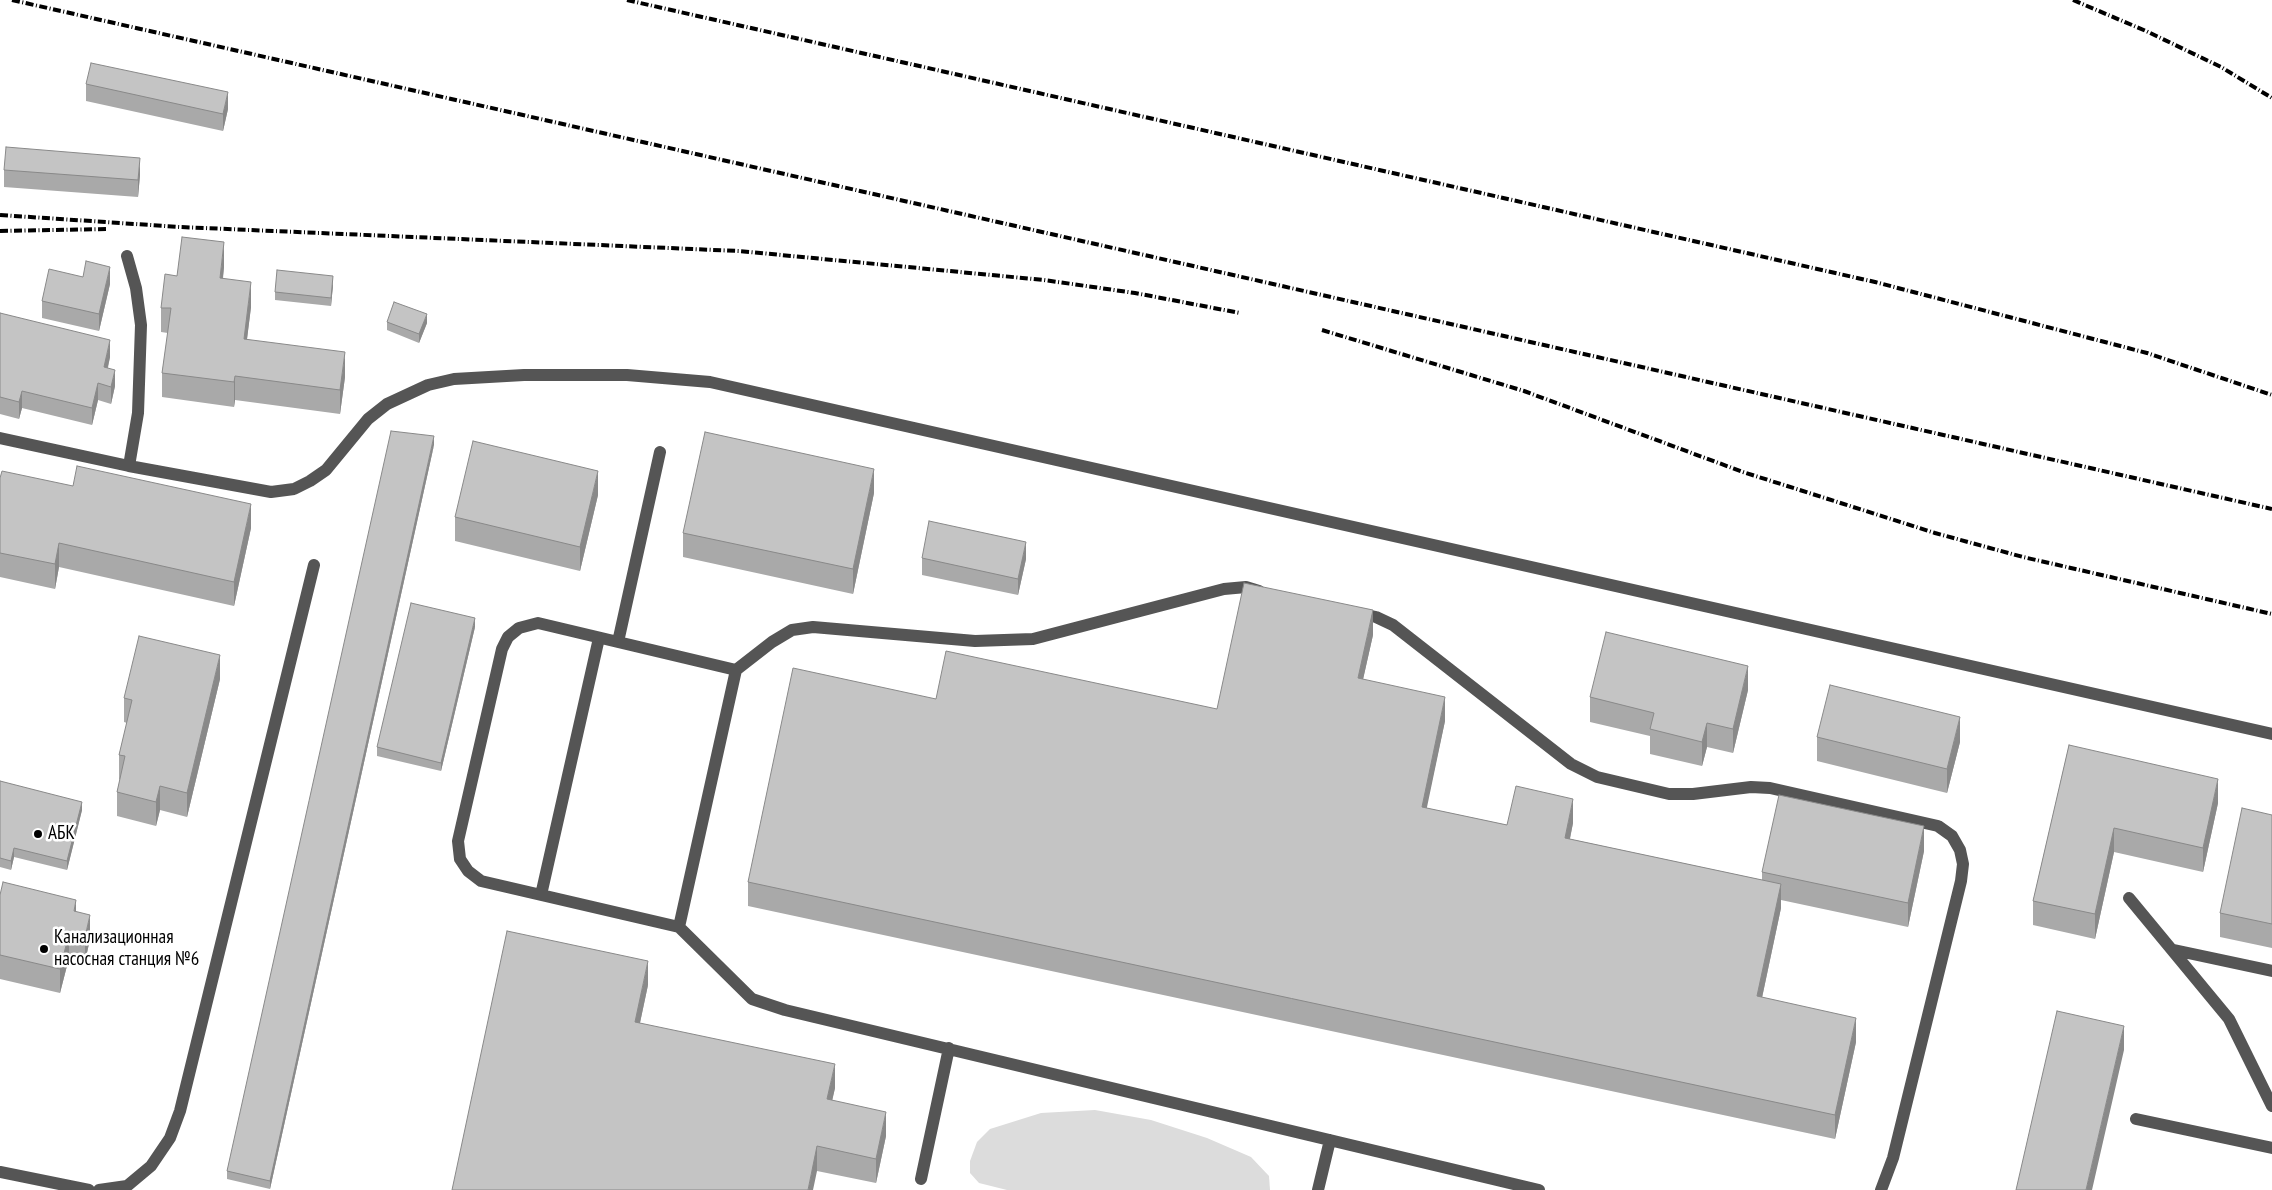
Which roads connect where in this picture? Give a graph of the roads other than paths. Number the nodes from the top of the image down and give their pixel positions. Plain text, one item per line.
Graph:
1 (127, 256) dead end
2 (0, 438) edge
3 (660, 452) dead end
4 (129, 466) junction
5 (314, 565) dead end
6 (1274, 594) edge
7 (1348, 611) edge
8 (599, 638) junction
9 (618, 642) junction
10 (736, 670) junction
11 (2272, 734) edge
12 (541, 895) junction
13 (2130, 898) dead end
14 (678, 927) junction
15 (2174, 950) junction
16 (2272, 971) edge
17 (949, 1048) junction
18 (2272, 1106) edge
19 (2136, 1119) dead end
20 (1330, 1140) junction
21 (2272, 1148) edge
22 (0, 1172) edge
23 (921, 1179) dead end
24 (89, 1190) edge
25 (99, 1190) edge
26 (1318, 1190) edge
27 (1539, 1190) edge
28 (1881, 1190) edge

1 - 4 lane
2 - 4 lane
3 - 9 lane
4 - 11 lane
5 - 25 lane
6 - 10 lane
7 - 28 lane
8 - 9 lane
8 - 12 lane
8 - 12 lane
9 - 10 lane
10 - 14 lane
12 - 14 lane
13 - 15 lane
14 - 17 lane
15 - 16 lane
15 - 18 lane
17 - 20 lane
17 - 23 lane
19 - 21 lane
20 - 26 lane
20 - 27 lane
22 - 24 lane

